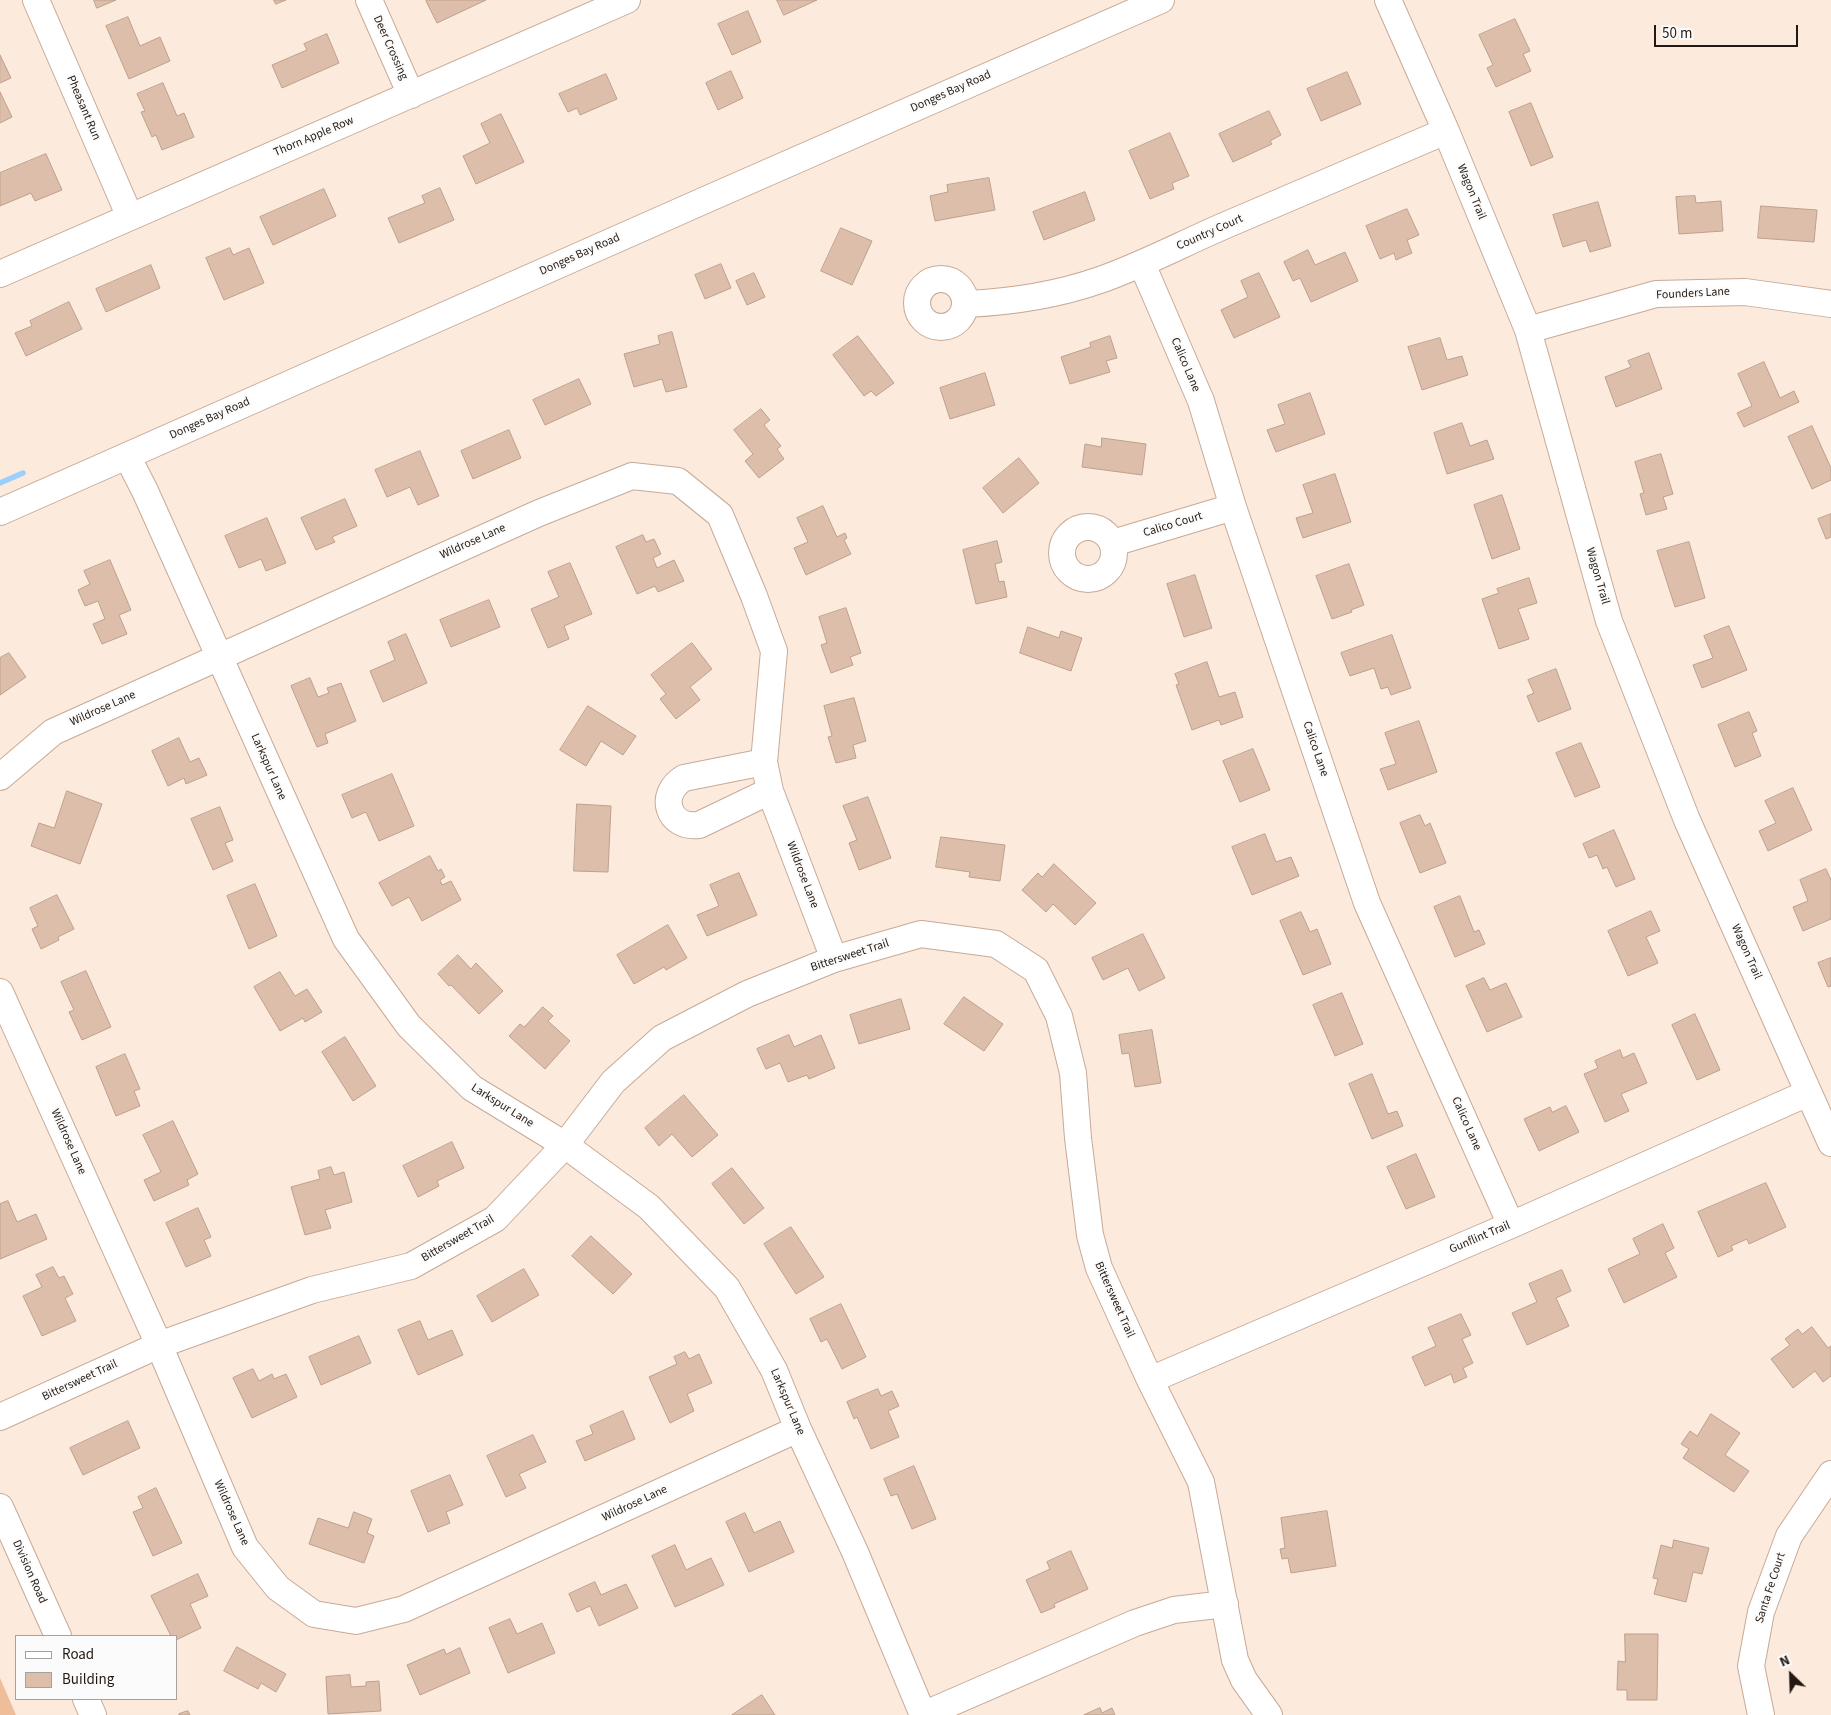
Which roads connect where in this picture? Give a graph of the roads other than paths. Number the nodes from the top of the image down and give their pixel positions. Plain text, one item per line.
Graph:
1 (36, 0) edge
2 (369, 0) edge
3 (626, 0) edge
4 (1162, 0) edge
5 (1388, 0) edge
6 (411, 95) junction
7 (1446, 131) junction
8 (130, 217) junction
9 (1142, 264) junction
10 (0, 274) edge
11 (966, 304) dead end
12 (1831, 304) edge
13 (1528, 330) junction
14 (126, 456) junction
15 (1233, 507) junction
16 (0, 512) edge
17 (1112, 543) dead end
18 (219, 658) junction
19 (764, 762) junction
20 (0, 778) edge
21 (770, 791) junction
22 (834, 959) junction
23 (0, 992) edge
24 (1808, 1092) junction
25 (1831, 1143) edge
26 (564, 1145) junction
27 (1511, 1225) junction
28 (159, 1345) junction
29 (1150, 1380) junction
30 (0, 1418) edge
31 (798, 1429) junction
32 (1831, 1474) edge
33 (0, 1508) edge
34 (1224, 1604) junction
35 (58, 1635) edge
36 (86, 1700) edge
37 (93, 1715) edge
38 (923, 1715) edge
39 (1269, 1715) edge
40 (1760, 1715) edge

1 - 8 street, Pheasant Run
2 - 6 street, Deer Crossing
3 - 6 street, Thorn Apple Row
4 - 14 street, Donges Bay Road
5 - 7 street, Wagon Trail
6 - 8 street, Thorn Apple Row
7 - 9 street, Country Court
7 - 13 street, Wagon Trail
8 - 10 street, Thorn Apple Row
9 - 11 street, Country Court
9 - 15 street, Calico Lane
12 - 13 street, Founders Lane
13 - 24 street, Wagon Trail
14 - 16 street, Donges Bay Road
14 - 18 street, Larkspur Lane
15 - 17 street, Calico Court
15 - 27 street, Calico Lane
18 - 19 street, Wildrose Lane
18 - 20 street, Wildrose Lane
18 - 26 street, Larkspur Lane
19 - 21 street, Wildrose Lane
19 - 21 street
21 - 22 street, Wildrose Lane
22 - 26 street, Bittersweet Trail
22 - 29 street, Bittersweet Trail
23 - 28 street, Wildrose Lane
24 - 25 street, Wagon Trail
24 - 27 street, Gunflint Trail
26 - 28 street, Bittersweet Trail
26 - 31 street, Larkspur Lane
27 - 29 street, Gunflint Trail
28 - 30 street, Bittersweet Trail
28 - 31 street, Wildrose Lane
29 - 34 street, Bittersweet Trail
31 - 38 street, Larkspur Lane
32 - 40 street, Santa Fe Court
33 - 35 street, Division Road
34 - 38 street
34 - 39 street, Bittersweet Trail
36 - 37 street

